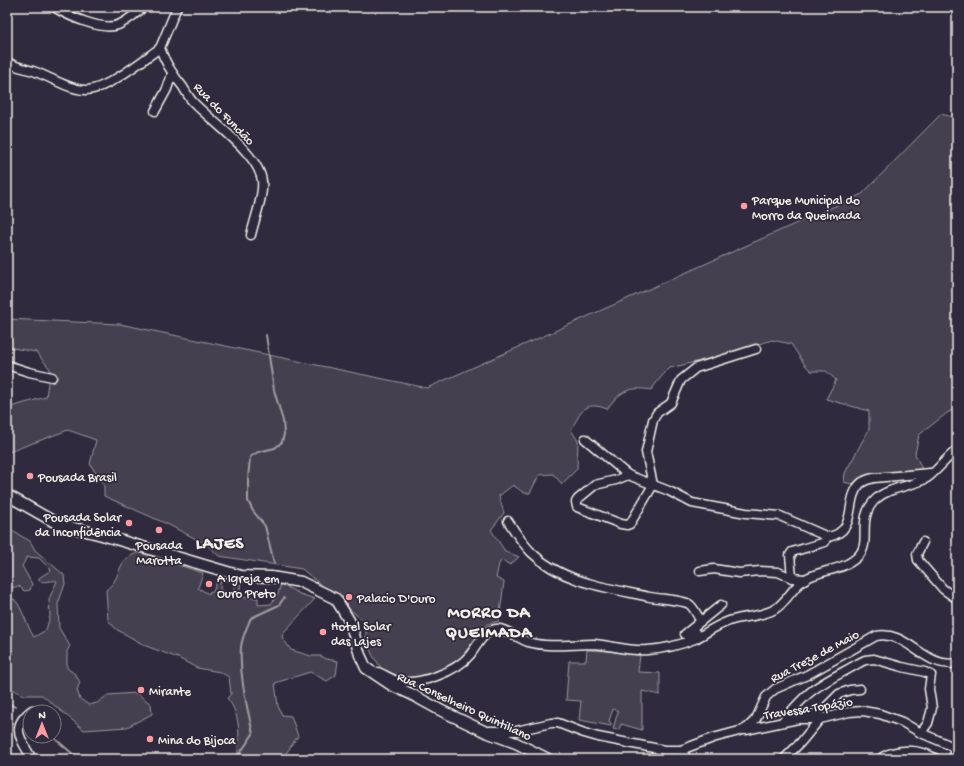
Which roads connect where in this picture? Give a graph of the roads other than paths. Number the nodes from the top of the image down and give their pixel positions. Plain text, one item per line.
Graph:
1 (54, 7) edge
2 (144, 7) edge
3 (177, 7) edge
4 (160, 48) junction
5 (7, 62) edge
6 (172, 74) junction
7 (155, 111) dead end
8 (251, 235) dead end
9 (756, 349) dead end
10 (7, 365) edge
11 (52, 377) dead end
12 (585, 439) dead end
13 (957, 450) edge
14 (933, 473) junction
15 (628, 475) junction
16 (653, 485) junction
17 (7, 495) edge
18 (508, 521) dead end
19 (825, 542) dead end
20 (923, 542) dead end
21 (700, 571) dead end
22 (792, 578) junction
23 (805, 579) junction
24 (957, 599) edge
25 (721, 605) dead end
26 (701, 621) junction
27 (722, 624) junction
28 (957, 663) edge
29 (366, 668) junction
30 (860, 689) dead end
31 (22, 719) edge
32 (798, 719) junction
33 (820, 719) junction
34 (783, 721) junction
35 (743, 730) junction
36 (486, 732) junction
37 (921, 733) junction
38 (22, 740) edge
39 (24, 744) edge
40 (928, 746) dead end
41 (956, 748) edge
42 (681, 750) junction
43 (32, 759) edge
44 (548, 759) edge
45 (687, 759) edge
46 (784, 759) edge
47 (880, 759) edge
48 (935, 759) edge
49 (954, 759) edge

1 - 2 street
3 - 4 street
4 - 5 street
4 - 6 street, Rua do Fundão
6 - 7 street
6 - 8 street, Rua do Fundão
9 - 16 street
10 - 11 street
12 - 15 street
13 - 14 street
14 - 16 street
14 - 23 street
15 - 16 street
15 - 16 street
17 - 29 main road
18 - 26 street
19 - 22 street
20 - 24 street
21 - 22 street
22 - 23 street
23 - 27 street
25 - 26 street
26 - 27 street
27 - 29 street
28 - 35 street, Rua Treze de Maio
29 - 36 main road, Rua Conselheiro Quintiliano
30 - 32 street
31 - 38 street
32 - 33 street, Travessa Topázio
32 - 34 street, Travessa Topázio
33 - 37 street, Travessa Topázio
33 - 46 street
34 - 35 street, Travessa Topázio
34 - 37 street
35 - 42 street, Rua Treze de Maio
36 - 42 street, Rua Treze de Maio
36 - 44 main road, Rua Conselheiro Quintiliano
37 - 41 street, Travessa Topázio
39 - 43 street
40 - 48 street
41 - 49 street
42 - 45 street
47 - 48 street

